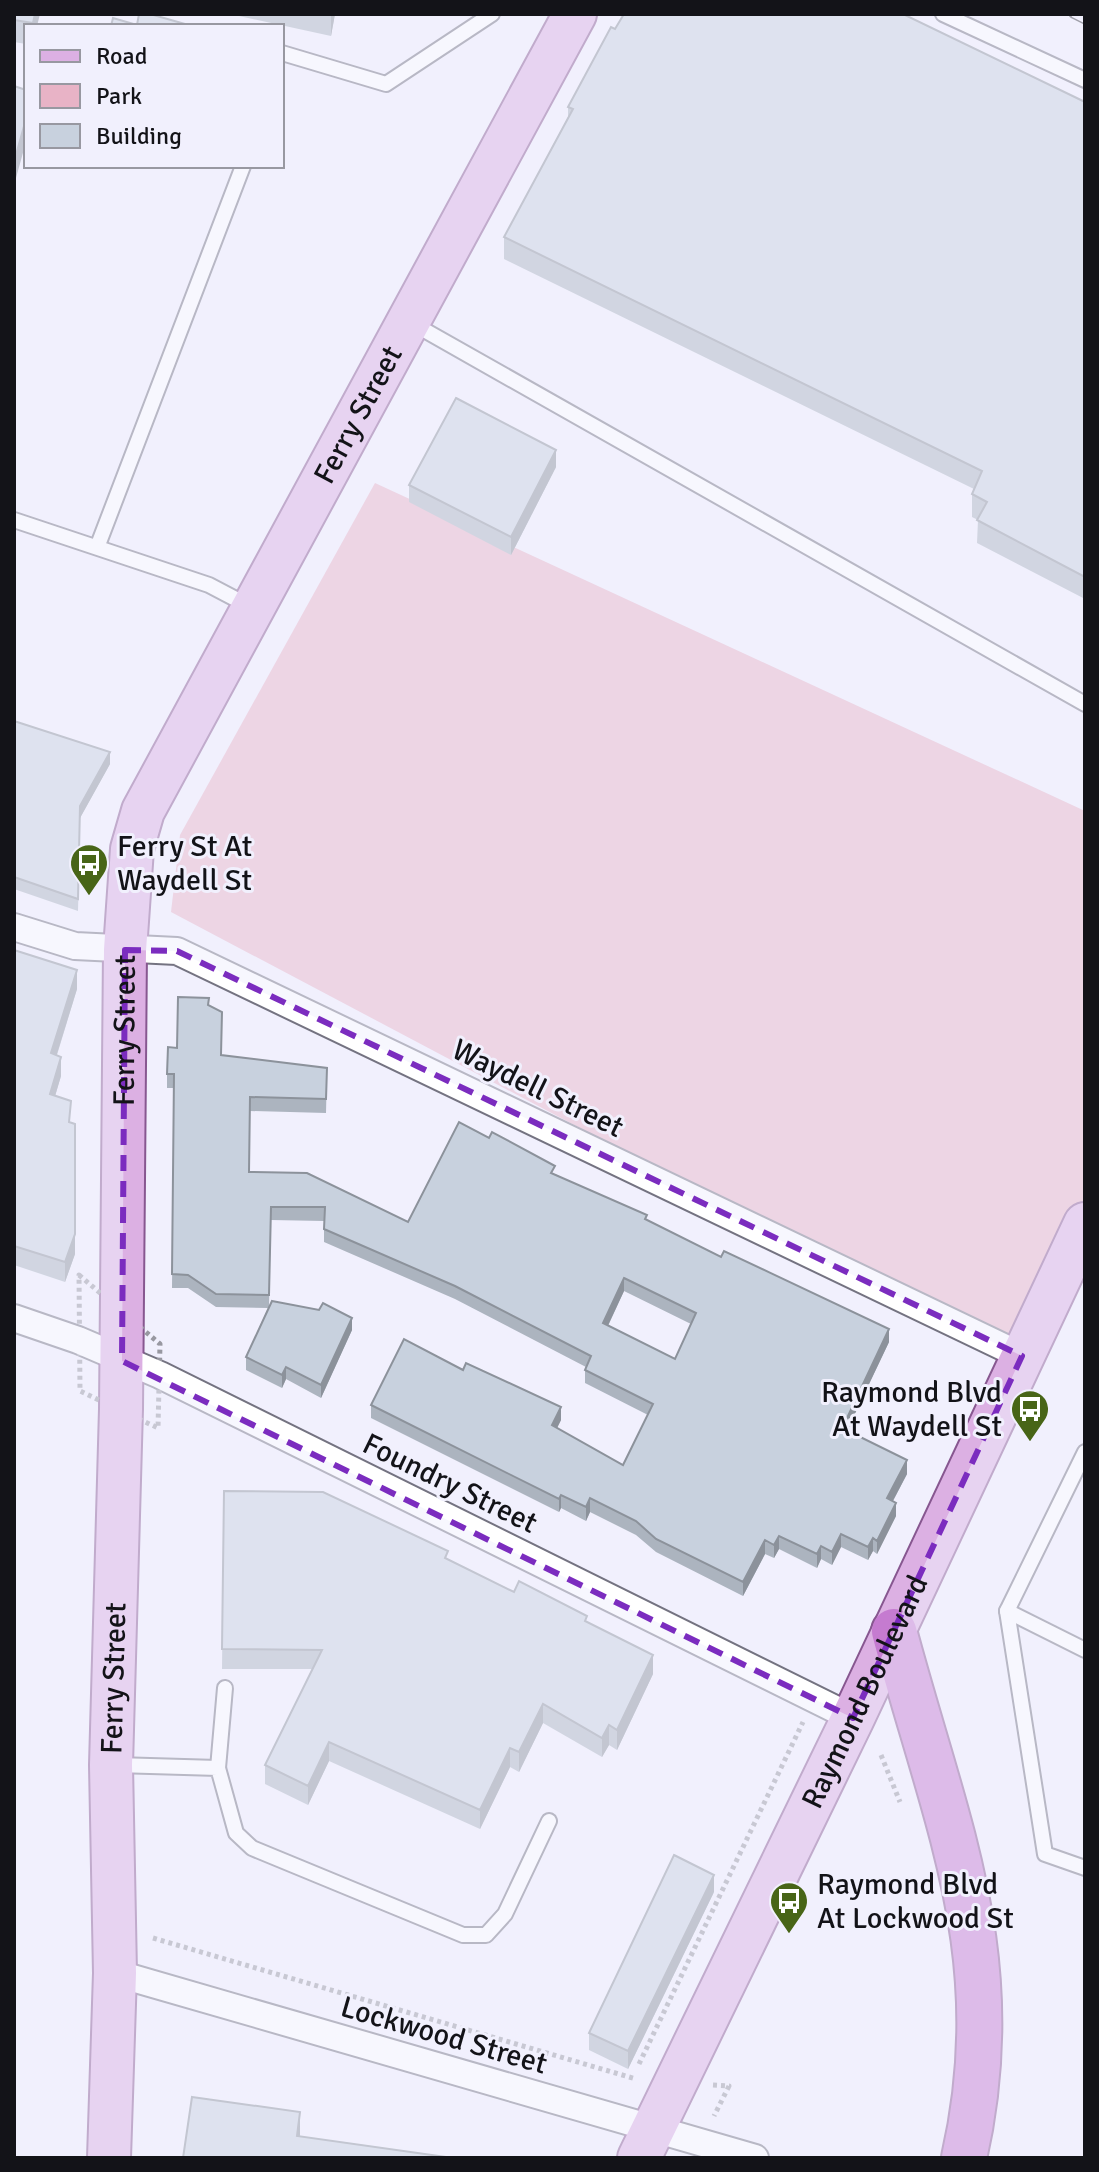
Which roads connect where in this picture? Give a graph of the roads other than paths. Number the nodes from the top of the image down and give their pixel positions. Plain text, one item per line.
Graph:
1 (492, 14) edge
2 (575, 14) edge
3 (943, 14) edge
4 (284, 54) edge
5 (1085, 80) edge
6 (242, 168) edge
7 (406, 320) junction
8 (14, 520) edge
9 (98, 545) junction
10 (253, 608) junction
11 (1085, 704) edge
12 (14, 927) edge
13 (125, 950) junction
14 (1085, 1224) edge
15 (14, 1318) edge
16 (1022, 1356) junction
17 (122, 1361) junction
18 (1085, 1452) edge
19 (1007, 1611) junction
20 (894, 1631) junction
21 (1085, 1650) edge
22 (225, 1688) dead end
23 (853, 1718) junction
24 (111, 1765) junction
25 (218, 1768) junction
26 (549, 1821) dead end
27 (1085, 1868) edge
28 (115, 1973) junction
29 (646, 2143) edge
30 (109, 2158) edge
31 (755, 2158) edge
32 (964, 2158) edge

1 - 4 lane
2 - 7 main road, Ferry Street
3 - 5 lane
6 - 9 lane
7 - 10 main road, Ferry Street
7 - 11 lane
8 - 9 lane
9 - 10 lane
10 - 13 main road, Ferry Street
12 - 13 street, Waydell Street
13 - 16 street, Waydell Street
13 - 17 main road, Ferry Street
14 - 16 main road, Raymond Boulevard
15 - 17 street, Foundry Street
16 - 20 main road, Raymond Boulevard
17 - 23 street, Foundry Street
17 - 24 main road, Ferry Street
18 - 19 lane
19 - 21 lane
19 - 27 lane
20 - 23 main road, Raymond Boulevard
20 - 32 highway
22 - 25 lane
23 - 29 main road, Raymond Boulevard
24 - 25 lane
24 - 28 main road, Ferry Street
25 - 26 lane
28 - 29 street, Lockwood Street
28 - 30 main road, Ferry Street
29 - 31 street, Lockwood Street

